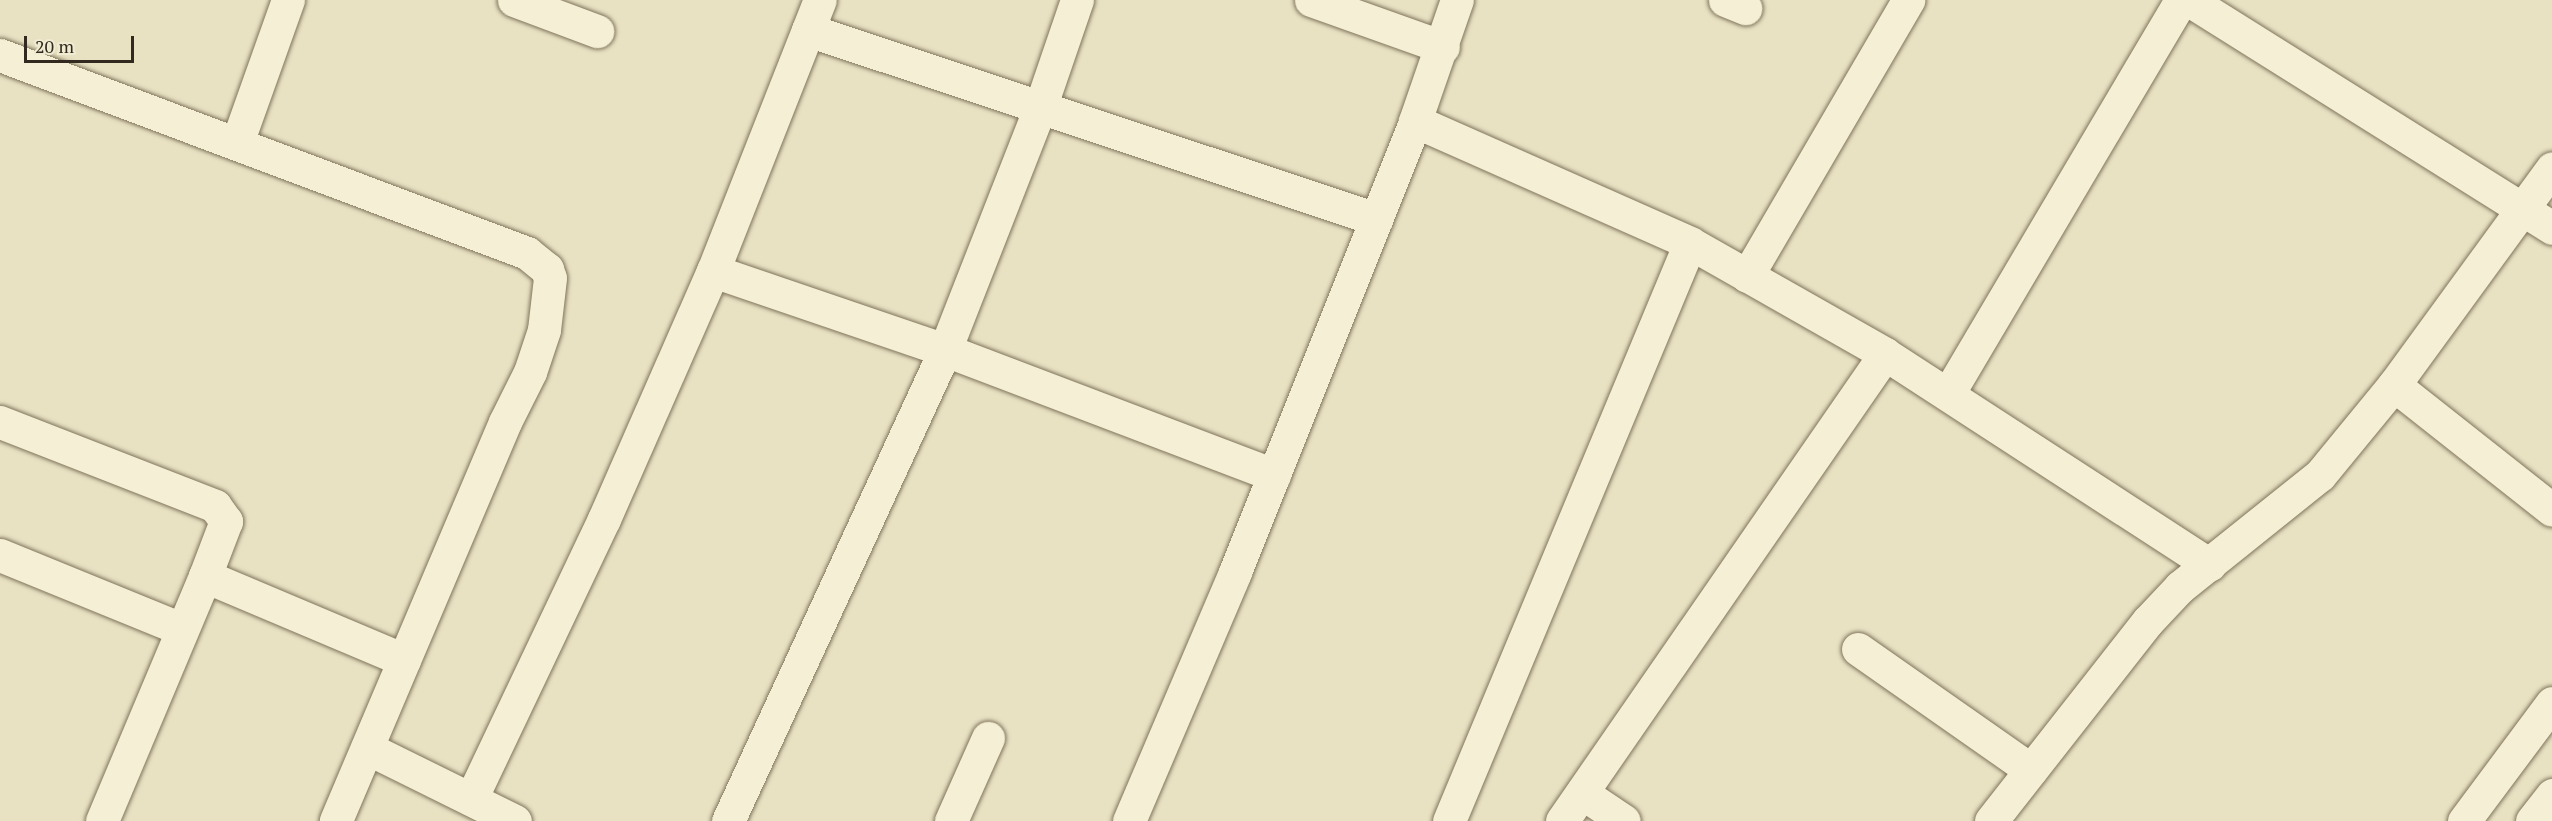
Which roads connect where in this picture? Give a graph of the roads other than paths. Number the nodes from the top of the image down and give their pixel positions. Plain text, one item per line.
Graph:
1 (288, 0) edge
2 (514, 0) edge
3 (820, 0) edge
4 (1077, 0) edge
5 (1311, 0) edge
6 (1457, 0) edge
7 (1908, 0) edge
8 (2181, 0) edge
9 (2189, 0) edge
10 (808, 30) junction
11 (597, 31) dead end
12 (1443, 47) junction
13 (0, 55) edge
14 (1041, 105) junction
15 (1415, 121) junction
16 (237, 143) junction
17 (2552, 168) edge
18 (2522, 207) junction
19 (1376, 219) junction
20 (2552, 228) edge
21 (1690, 243) junction
22 (713, 271) junction
23 (1747, 276) junction
24 (945, 350) junction
25 (1885, 354) junction
26 (2394, 385) junction
27 (1948, 394) junction
28 (0, 422) edge
29 (1274, 475) junction
30 (2552, 510) edge
31 (0, 555) edge
32 (2210, 565) junction
33 (205, 576) junction
34 (181, 629) junction
35 (1858, 649) dead end
36 (404, 660) junction
37 (2552, 703) edge
38 (988, 738) dead end
39 (367, 748) junction
40 (2031, 770) junction
41 (1582, 793) junction
42 (2552, 795) edge
43 (471, 799) junction
44 (102, 821) edge
45 (336, 821) edge
46 (515, 821) edge
47 (728, 821) edge
48 (951, 821) edge
49 (1129, 821) edge
50 (1449, 821) edge
51 (1562, 821) edge
52 (1624, 821) edge
53 (1990, 821) edge
54 (2464, 821) edge
55 (2532, 821) edge

1 - 16 street
2 - 11 street
3 - 10 street
4 - 14 street
5 - 12 street
6 - 12 street
7 - 23 street
8 - 27 street
9 - 18 street
10 - 14 street
10 - 22 street
12 - 15 street
13 - 16 street
14 - 19 street
14 - 24 street
15 - 19 street
15 - 21 street
16 - 36 street
17 - 18 street
18 - 20 street
18 - 26 street
19 - 29 street
21 - 23 street
21 - 50 street
22 - 24 street
22 - 43 street
23 - 25 street
24 - 29 street
24 - 47 street
25 - 27 street
25 - 41 street
26 - 30 street
26 - 32 street
27 - 32 street
28 - 33 street
29 - 49 street
31 - 34 street
32 - 40 street
33 - 34 street
33 - 36 street
34 - 44 street
35 - 40 street
36 - 39 street
37 - 54 street
38 - 48 street
39 - 43 street
39 - 45 street
40 - 53 street
41 - 51 street
41 - 52 street
42 - 55 street
43 - 46 street

